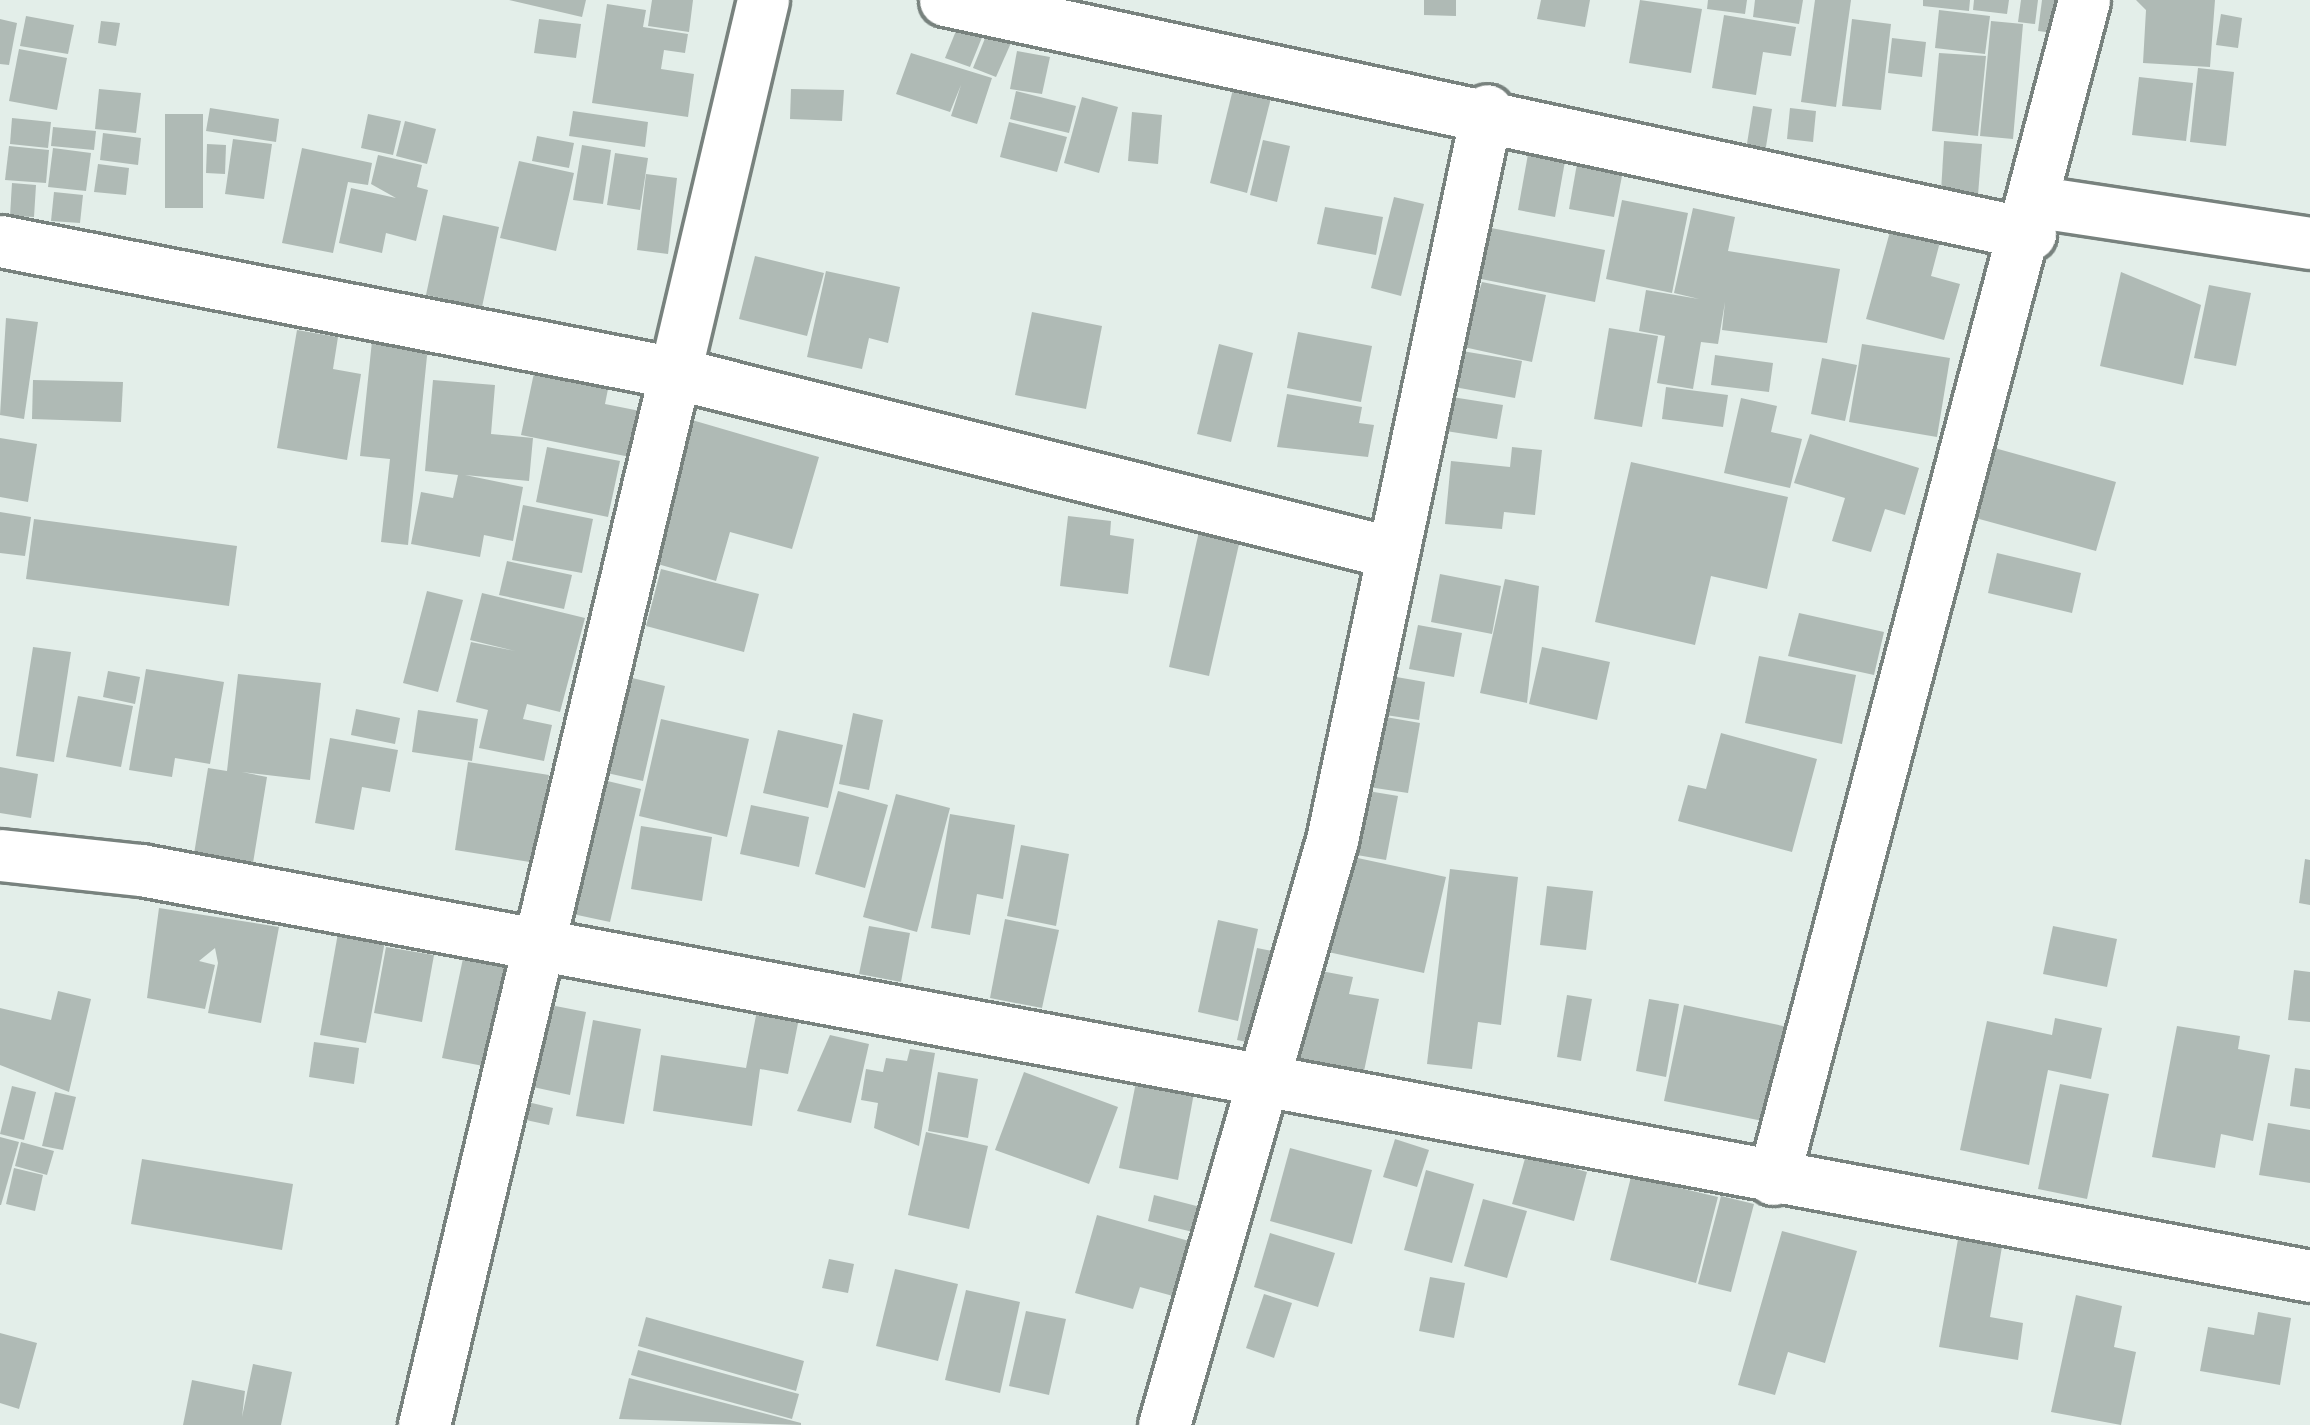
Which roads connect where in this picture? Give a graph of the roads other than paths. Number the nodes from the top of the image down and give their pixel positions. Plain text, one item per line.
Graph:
1 (764, 0) edge
2 (945, 0) edge
3 (2084, 0) edge
4 (1486, 110) junction
5 (2035, 218) junction
6 (0, 241) edge
7 (2310, 243) edge
8 (675, 373) junction
9 (1393, 553) junction
10 (0, 855) edge
11 (538, 945) junction
12 (1272, 1077) junction
13 (1773, 1179) junction
14 (2310, 1276) edge
15 (424, 1425) edge
16 (1164, 1425) edge

1 - 8 street
2 - 4 street
3 - 5 street
4 - 5 street
4 - 9 street
5 - 7 street
5 - 13 street
6 - 8 street
8 - 9 street
8 - 11 street
9 - 12 street
10 - 11 street
11 - 12 street
11 - 15 street
12 - 13 street
12 - 16 street
13 - 14 street

